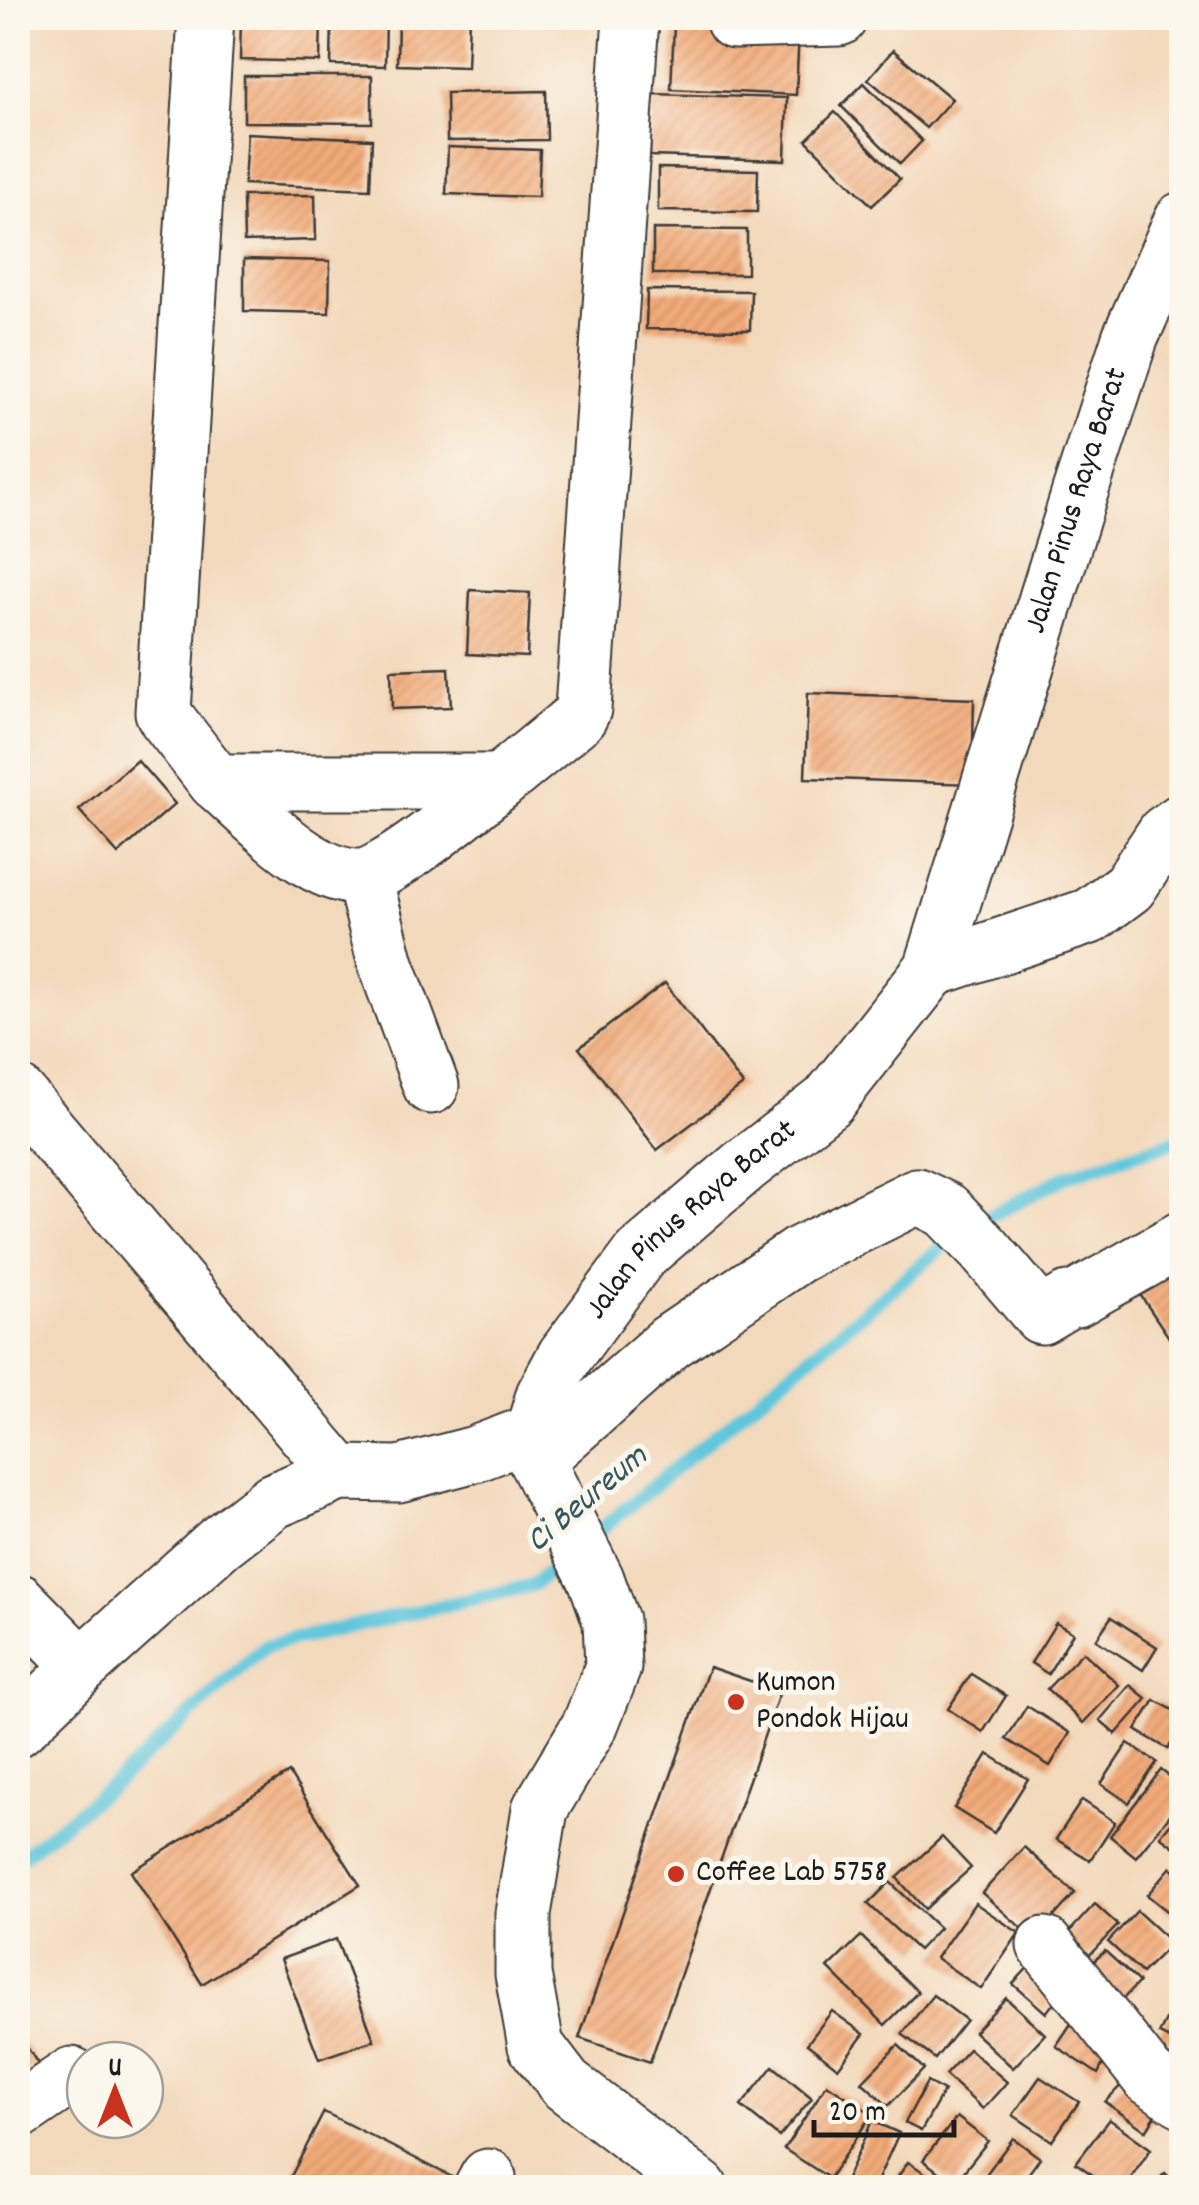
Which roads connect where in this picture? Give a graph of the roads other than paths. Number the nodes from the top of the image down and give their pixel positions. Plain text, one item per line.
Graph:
1 (206, 18) edge
2 (631, 18) edge
3 (839, 18) edge
4 (734, 21) dead end
5 (1182, 220) edge
6 (216, 782) junction
7 (500, 782) junction
8 (1182, 821) edge
9 (364, 878) junction
10 (932, 969) junction
11 (432, 1086) dead end
12 (18, 1094) edge
13 (1182, 1239) edge
14 (538, 1457) junction
15 (340, 1473) junction
16 (18, 1600) edge
17 (82, 1666) junction
18 (18, 1728) edge
19 (1045, 1945) dead end
20 (65, 2080) edge
21 (1182, 2099) edge
22 (18, 2112) edge
23 (700, 2188) edge

1 - 6 street
2 - 7 street
3 - 4 street
5 - 10 street, Jalan Pinus Raya Barat
6 - 7 street
6 - 9 street
7 - 9 street
8 - 10 street
9 - 11 street
10 - 14 street, Jalan Pinus Raya Barat
12 - 15 street
13 - 14 street
14 - 15 street
14 - 23 street
15 - 17 street
16 - 17 street
17 - 18 street
19 - 21 street
20 - 22 street

